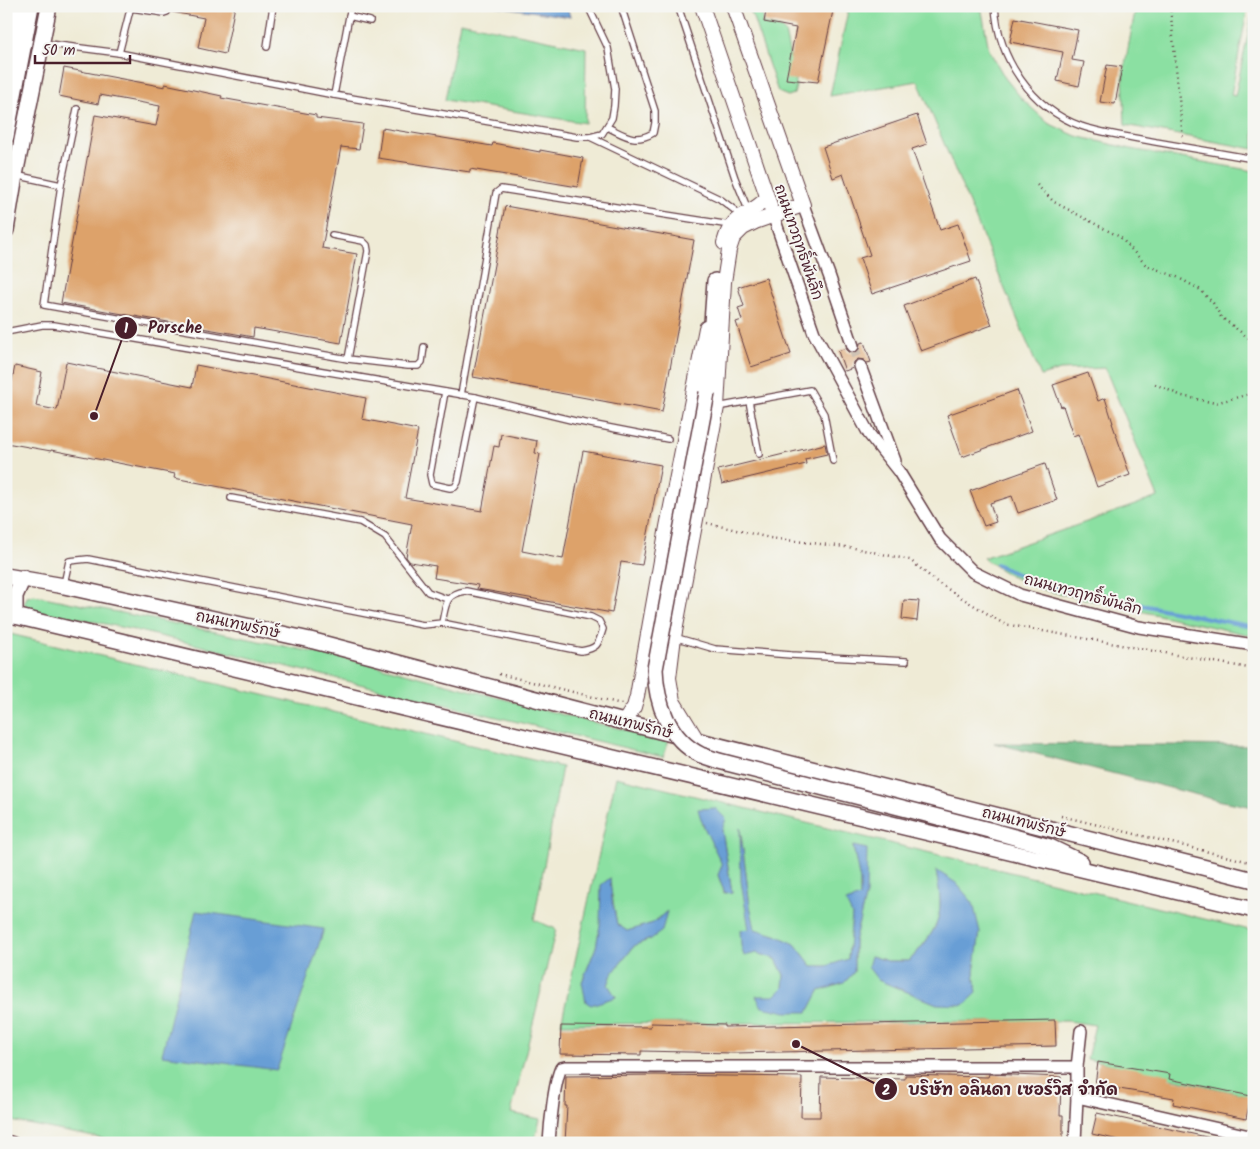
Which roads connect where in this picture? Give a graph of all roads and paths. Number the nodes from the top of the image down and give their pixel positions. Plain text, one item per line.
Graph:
1 (17, 6) edge
2 (31, 6) edge
3 (50, 6) edge
4 (168, 6) edge
5 (273, 6) edge
6 (351, 6) edge
7 (588, 6) edge
8 (621, 6) edge
9 (678, 6) edge
10 (702, 6) edge
11 (733, 6) edge
12 (995, 6) edge
13 (1170, 6) edge
14 (131, 7) edge
15 (349, 16) junction
16 (370, 21) dead end
17 (42, 43) junction
18 (266, 47) dead end
19 (119, 53) junction
20 (6, 69) edge
21 (334, 95) junction
22 (77, 109) dead end
23 (606, 127) junction
24 (6, 136) edge
25 (590, 137) junction
26 (1184, 147) junction
27 (1254, 159) edge
28 (15, 175) junction
29 (61, 185) junction
30 (1038, 185) dead end
31 (767, 198) junction
32 (803, 205) junction
33 (773, 215) junction
34 (740, 217) junction
35 (6, 230) edge
36 (332, 235) dead end
37 (715, 281) junction
38 (6, 332) edge
39 (1254, 342) edge
40 (853, 346) tunnel mouth
41 (424, 347) dead end
42 (348, 359) junction
43 (860, 366) tunnel mouth
44 (1155, 384) dead end
45 (446, 392) junction
46 (1254, 393) edge
47 (461, 395) junction
48 (474, 397) junction
49 (749, 401) junction
50 (717, 408) junction
51 (668, 440) dead end
52 (759, 454) dead end
53 (833, 460) dead end
54 (899, 472) junction
55 (231, 498) dead end
56 (696, 520) junction
57 (6, 576) edge
58 (23, 578) junction
59 (64, 586) junction
60 (447, 599) junction
61 (11, 616) edge
62 (442, 623) junction
63 (674, 637) junction
64 (1254, 645) edge
65 (906, 661) dead end
66 (1254, 669) edge
67 (668, 678) junction
68 (640, 679) junction
69 (624, 722) junction
70 (697, 740) junction
71 (1108, 875) junction
72 (1254, 880) edge
73 (1254, 910) edge
74 (1081, 1031) dead end
75 (1076, 1067) junction
76 (1077, 1097) junction
77 (1254, 1137) edge
78 (6, 1142) edge
79 (14, 1143) edge
80 (549, 1143) edge
81 (1075, 1143) edge

1 - 20 highway
2 - 24 main road
3 - 17 main road
4 - 14 lane
5 - 18 lane
6 - 15 lane
7 - 23 lane
8 - 23 lane
9 - 34 lane
10 - 31 street, ถนนเทวฤทธิ์พันลึก
11 - 32 street, ถนนเทวฤทธิ์พันลึก
12 - 26 lane
13 - 26 path
14 - 19 lane
15 - 16 lane
15 - 21 lane
17 - 19 lane
17 - 28 main road
19 - 21 lane
21 - 25 lane
22 - 29 lane
23 - 25 lane
25 - 34 lane
26 - 27 lane
28 - 29 lane
28 - 35 main road
29 - 42 lane
30 - 39 path
31 - 33 street, ถนนเทวฤทธิ์พันลึก
31 - 34 street
32 - 33 street
32 - 40 street, ถนนเทวฤทธิ์พันลึก
33 - 50 street
33 - 54 street, ถนนเทวฤทธิ์พันลึก
34 - 37 street
34 - 47 lane
36 - 42 lane
37 - 68 street
37 - 71 main road, bridge
38 - 45 lane
41 - 42 lane
43 - 54 street, ถนนเทวฤทธิ์พันลึก
44 - 46 path
45 - 47 lane
45 - 48 lane
47 - 48 lane
48 - 51 lane
49 - 50 lane
49 - 52 lane
49 - 53 lane
50 - 56 street
54 - 64 street, ถนนเทวฤทธิ์พันลึก
55 - 60 lane
56 - 63 street
56 - 66 path
57 - 58 main road, ถนนเทพรักษ์
58 - 59 main road, ถนนเทพรักษ์
58 - 61 main road
59 - 62 lane
59 - 69 main road, ถนนเทพรักษ์
60 - 62 lane
60 - 62 lane
61 - 71 main road, ถนนเทพรักษ์
63 - 65 lane
63 - 67 street
67 - 68 street
67 - 70 street
68 - 69 street
69 - 70 main road, ถนนเทพรักษ์
70 - 72 main road, ถนนเทพรักษ์
71 - 73 main road, ถนนเทพรักษ์
74 - 75 street
75 - 76 street
75 - 80 street
76 - 77 street
76 - 81 street
78 - 79 street

